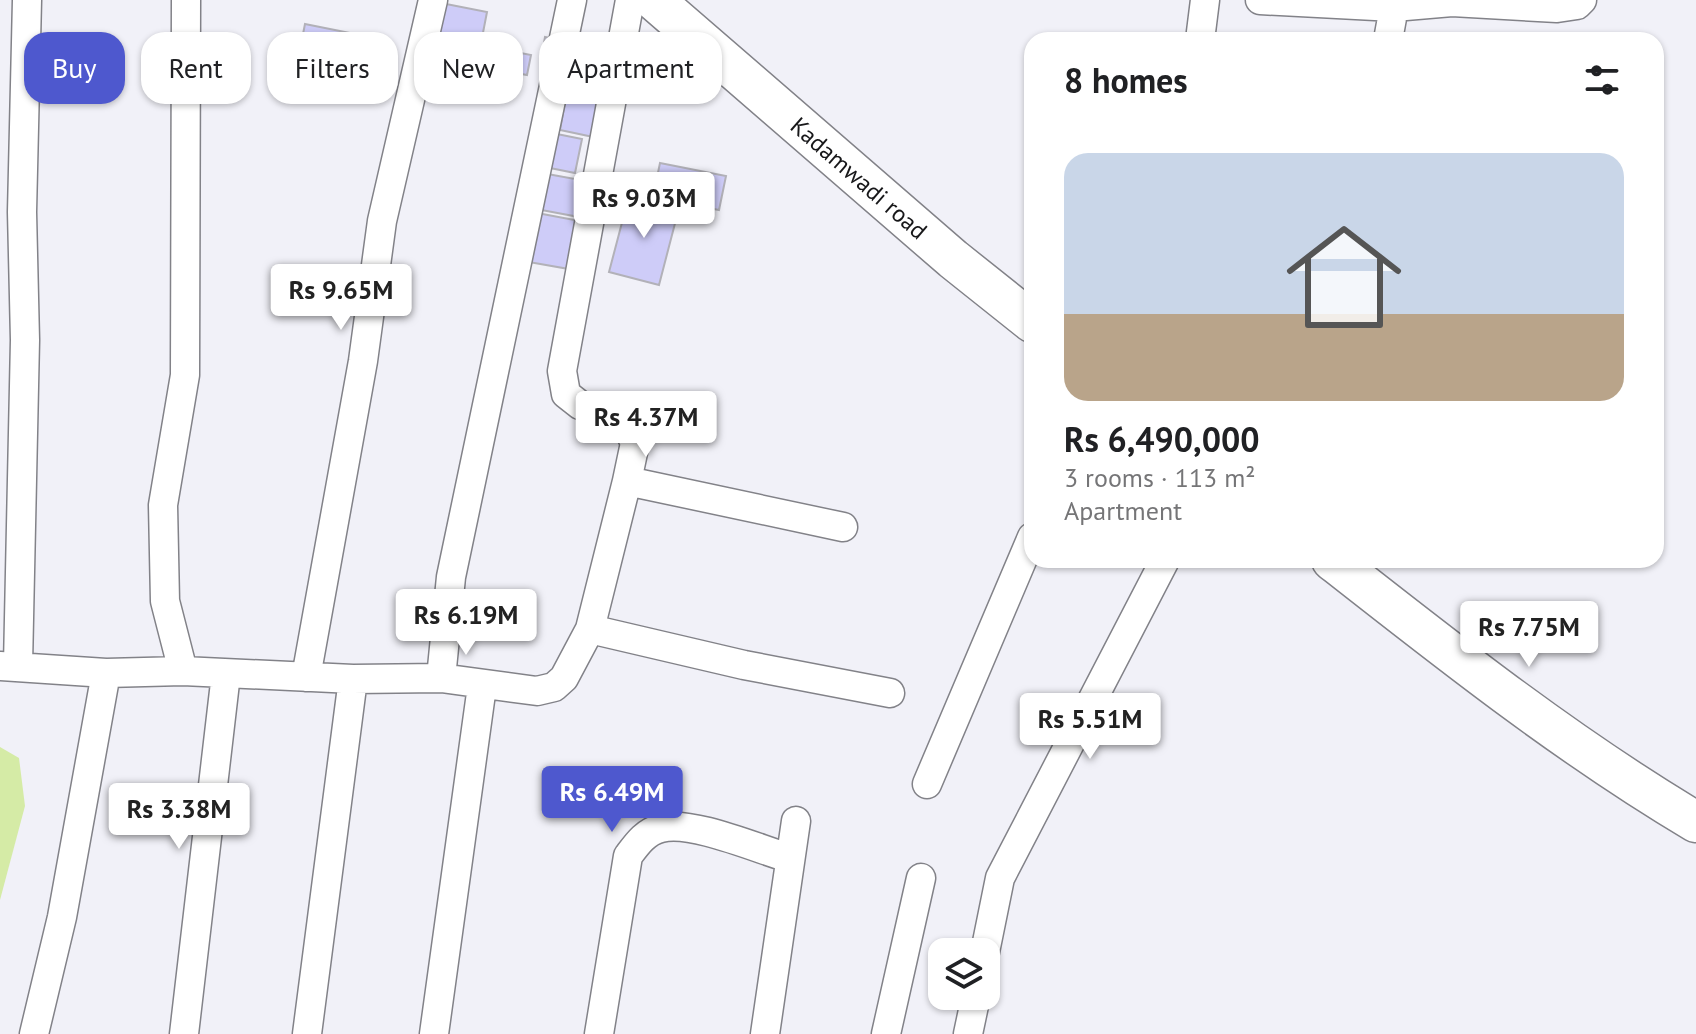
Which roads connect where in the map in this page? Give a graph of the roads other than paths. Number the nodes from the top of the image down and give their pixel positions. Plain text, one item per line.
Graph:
1 (27, 0) edge
2 (186, 0) edge
3 (433, 0) edge
4 (572, 0) edge
5 (630, 0) edge
6 (654, 0) edge
7 (1205, 0) edge
8 (1260, 0) edge
9 (1582, 0) edge
10 (1394, 7) junction
11 (1201, 32) edge
12 (1389, 32) edge
13 (1024, 316) edge
14 (627, 481) junction
15 (843, 527) dead end
16 (1024, 556) edge
17 (1161, 568) edge
18 (1342, 568) edge
19 (590, 629) junction
20 (9, 666) edge
21 (183, 671) junction
22 (106, 673) junction
23 (226, 674) junction
24 (306, 677) junction
25 (441, 678) junction
26 (353, 679) junction
27 (482, 686) junction
28 (890, 693) dead end
29 (927, 784) dead end
30 (796, 821) dead end
31 (1696, 822) edge
32 (789, 858) junction
33 (921, 878) dead end
34 (988, 938) edge
35 (973, 1010) edge
36 (34, 1034) edge
37 (184, 1034) edge
38 (307, 1034) edge
39 (434, 1034) edge
40 (599, 1034) edge
41 (765, 1034) edge
42 (886, 1034) edge
43 (968, 1034) edge

1 - 20 street
2 - 21 street
3 - 24 street
4 - 25 street
5 - 14 street
6 - 13 street, Kadamwadi road
7 - 11 street
8 - 10 street
9 - 10 street
10 - 12 street
14 - 15 street
14 - 19 street
16 - 29 street
17 - 34 street
18 - 31 street
19 - 27 street
19 - 28 street
20 - 22 street
21 - 22 street
21 - 23 street
22 - 36 street
23 - 24 street
23 - 37 street
24 - 26 street
25 - 26 street
25 - 27 street
26 - 38 street
27 - 39 street
30 - 32 street
32 - 40 street
32 - 41 street
33 - 42 street
35 - 43 street

